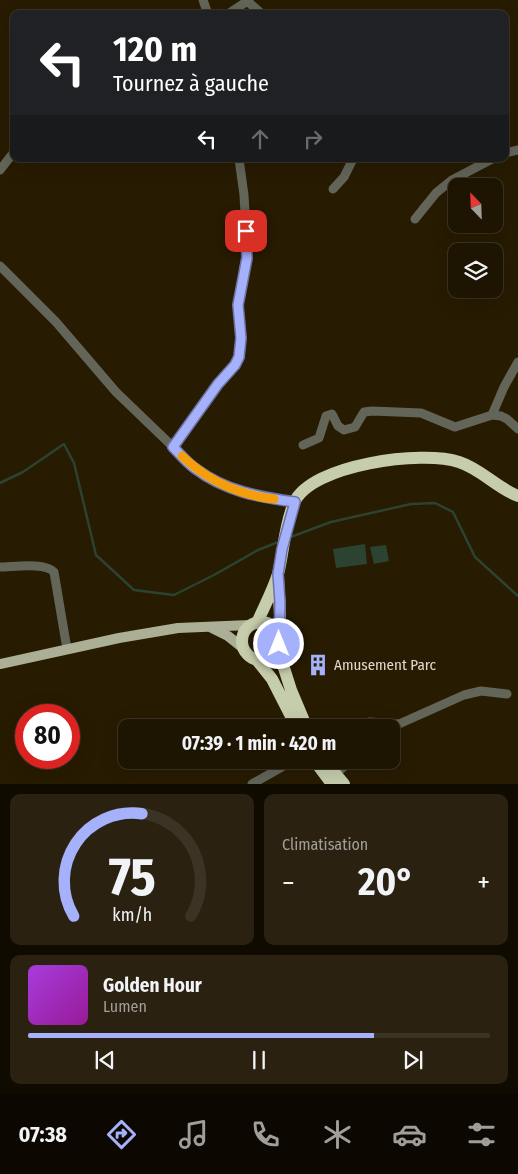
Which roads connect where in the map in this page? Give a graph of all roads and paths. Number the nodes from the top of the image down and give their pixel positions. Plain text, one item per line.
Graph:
1 (248, 1) edge
2 (234, 10) edge
3 (258, 10) edge
4 (10, 157) edge
5 (239, 162) edge
6 (352, 162) edge
7 (486, 162) edge
8 (0, 170) edge
9 (333, 189) dead end
10 (415, 219) dead end
11 (0, 266) edge
12 (518, 362) edge
13 (492, 415) junction
14 (518, 429) edge
15 (303, 445) dead end
16 (173, 447) junction
17 (518, 496) edge
18 (295, 502) junction
19 (0, 567) edge
20 (278, 574) junction
21 (254, 624) junction
22 (209, 626) junction
23 (279, 634) junction
24 (243, 648) junction
25 (67, 649) junction
26 (278, 649) junction
27 (256, 659) junction
28 (0, 664) edge
29 (506, 694) dead end
30 (292, 719) edge
31 (303, 719) edge
32 (400, 725) edge
33 (278, 769) edge
34 (323, 769) edge
35 (343, 769) edge
36 (334, 779) edge
37 (252, 784) edge
38 (344, 784) edge

1 - 2 street
1 - 3 street
4 - 8 street
5 - 16 street
6 - 9 street
7 - 10 street
11 - 16 street
12 - 13 street
13 - 14 street
13 - 15 street
16 - 18 street
17 - 18 highway
18 - 20 highway
19 - 25 street
20 - 21 highway
20 - 23 highway
21 - 22 main road
21 - 23 highway
21 - 24 highway
22 - 24 main road
22 - 25 main road
23 - 26 highway
24 - 27 highway
25 - 28 main road
26 - 27 highway
26 - 31 highway
27 - 30 highway
29 - 32 street
33 - 37 street
34 - 36 highway
35 - 36 street
36 - 38 highway

